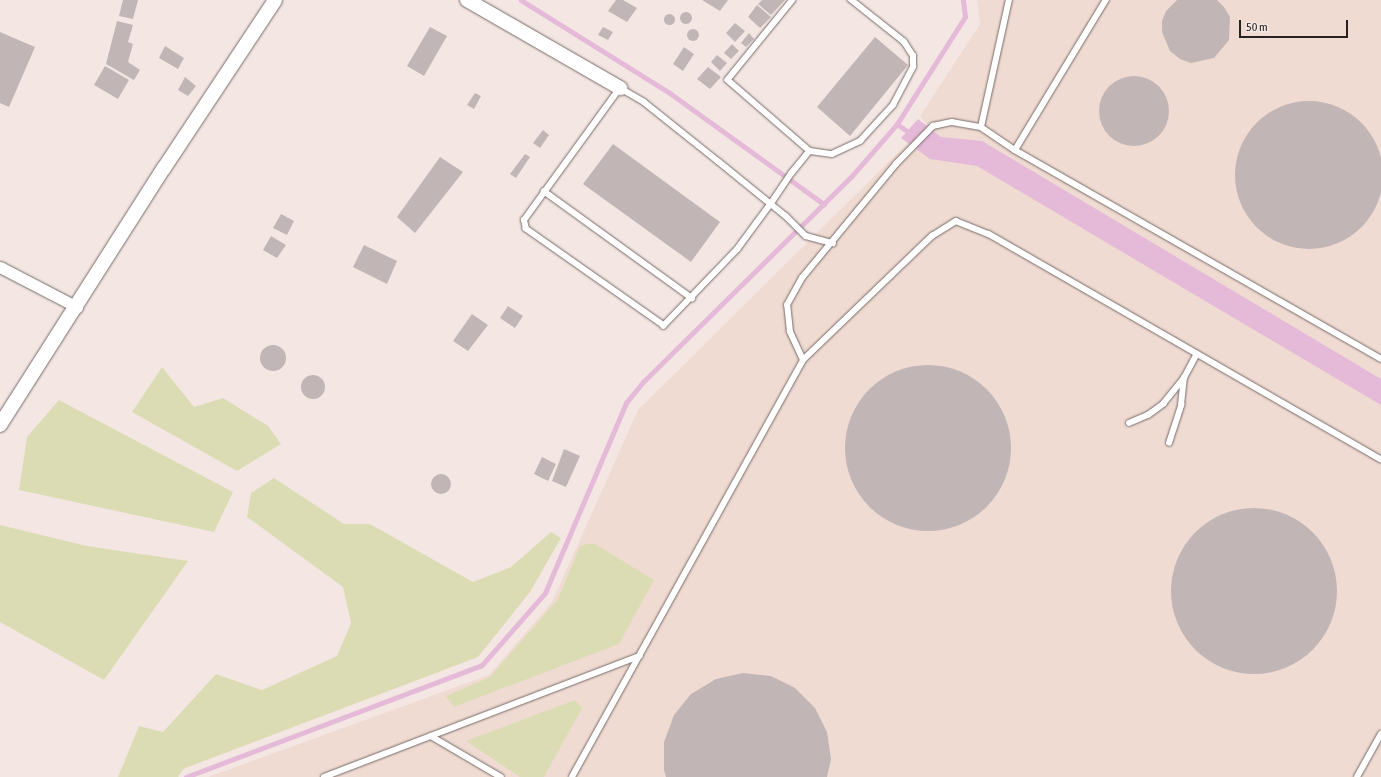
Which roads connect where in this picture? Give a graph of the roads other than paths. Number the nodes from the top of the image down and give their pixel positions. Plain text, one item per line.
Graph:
1 (276, 0) edge
2 (467, 0) edge
3 (793, 0) edge
4 (851, 0) edge
5 (1009, 0) edge
6 (1106, 0) edge
7 (620, 88) junction
8 (981, 127) junction
9 (1015, 150) junction
10 (810, 151) junction
11 (544, 191) junction
12 (771, 204) junction
13 (833, 244) junction
14 (0, 267) edge
15 (692, 298) junction
16 (77, 308) junction
17 (1197, 354) junction
18 (1381, 359) edge
19 (803, 360) junction
20 (1184, 378) junction
21 (1129, 423) dead end
22 (0, 425) edge
23 (1169, 443) dead end
24 (1381, 459) edge
25 (640, 656) junction
26 (1381, 734) edge
27 (431, 736) junction
28 (324, 777) edge
29 (501, 777) edge
30 (572, 777) edge
31 (1357, 777) edge

1 - 16 street
2 - 7 street
3 - 10 lane
4 - 10 lane
5 - 8 lane
6 - 9 lane
7 - 11 lane
7 - 12 lane
8 - 9 lane
8 - 13 lane
9 - 18 lane
10 - 12 lane
11 - 15 lane
11 - 15 lane
12 - 13 lane
12 - 15 lane
13 - 19 lane
14 - 16 street
16 - 22 street
17 - 19 lane
17 - 20 lane
17 - 24 lane
19 - 25 lane
20 - 21 lane
20 - 23 lane
25 - 27 lane
25 - 30 lane
26 - 31 lane
27 - 28 lane
27 - 29 lane

